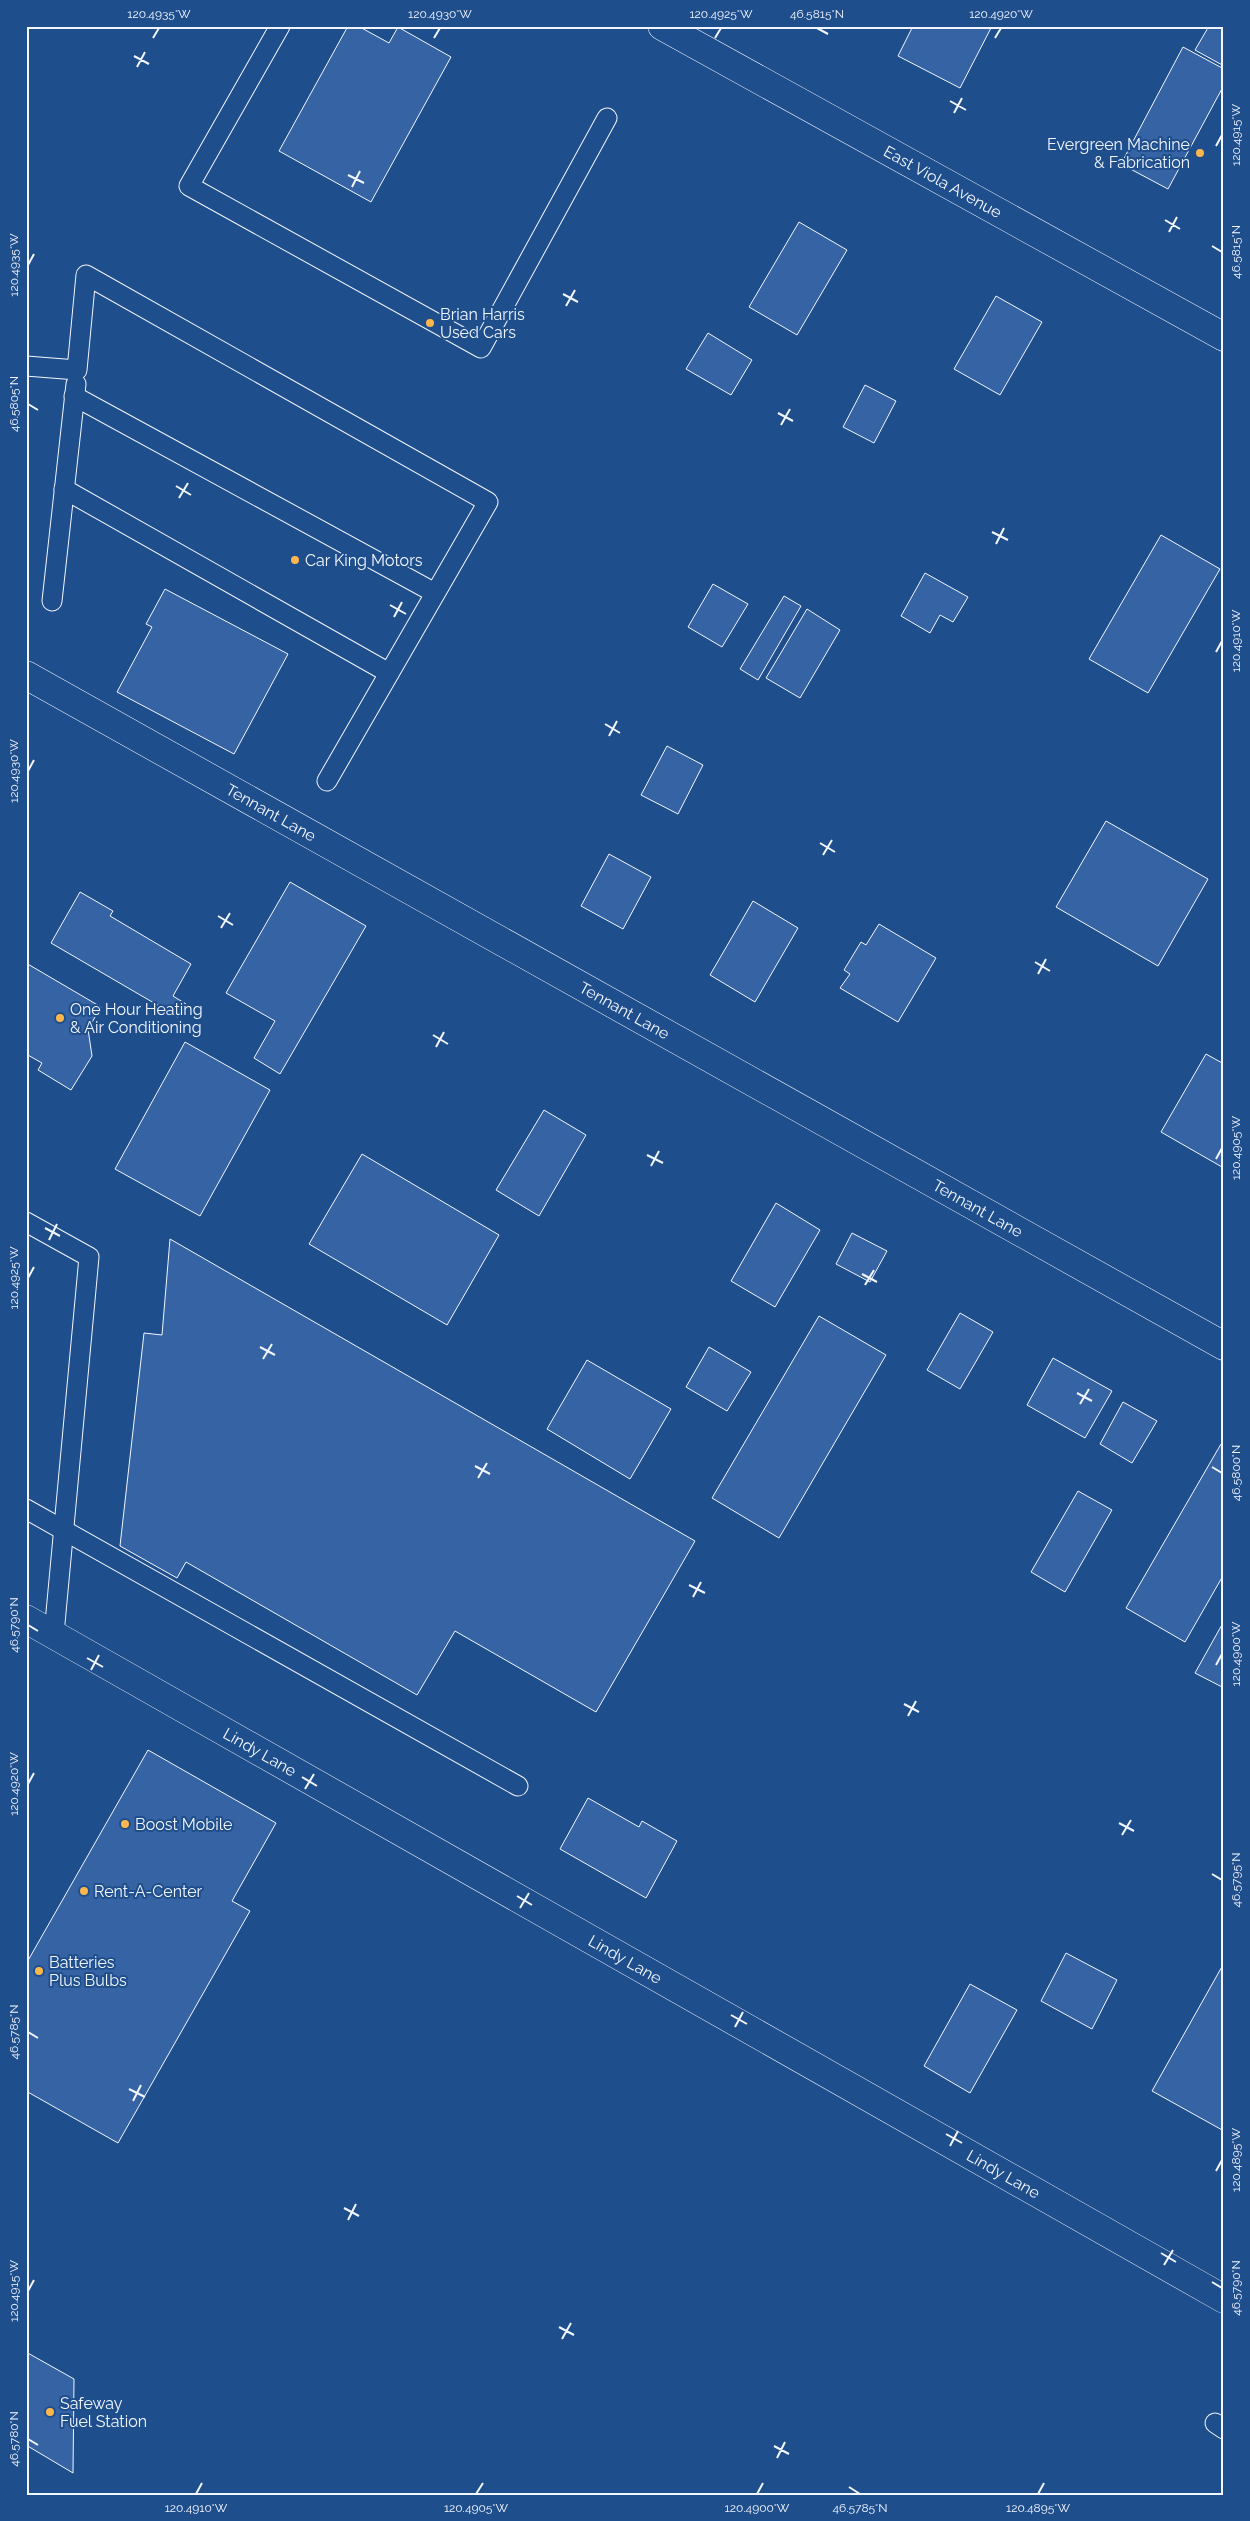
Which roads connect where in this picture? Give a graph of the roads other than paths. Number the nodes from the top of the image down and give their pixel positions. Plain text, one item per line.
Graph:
1 (280, 26) edge
2 (662, 26) edge
3 (607, 118) dead end
4 (1224, 337) edge
5 (26, 366) edge
6 (77, 370) junction
7 (74, 396) junction
8 (64, 489) junction
9 (435, 593) junction
10 (52, 601) dead end
11 (389, 673) junction
12 (26, 675) edge
13 (327, 781) dead end
14 (26, 1222) edge
15 (1224, 1346) edge
16 (26, 1509) edge
17 (64, 1530) junction
18 (26, 1618) edge
19 (54, 1634) junction
20 (518, 1786) dead end
21 (1224, 2299) edge

1 - 3 lane
2 - 4 street, East Viola Avenue
5 - 6 lane
6 - 7 lane
6 - 9 lane
7 - 8 lane
7 - 9 lane
8 - 10 lane
8 - 11 lane
9 - 11 lane
11 - 13 lane
12 - 15 street, Tennant Lane
14 - 17 lane
16 - 17 lane
17 - 19 lane
17 - 20 lane
18 - 19 street, Lindy Lane
19 - 21 street, Lindy Lane

